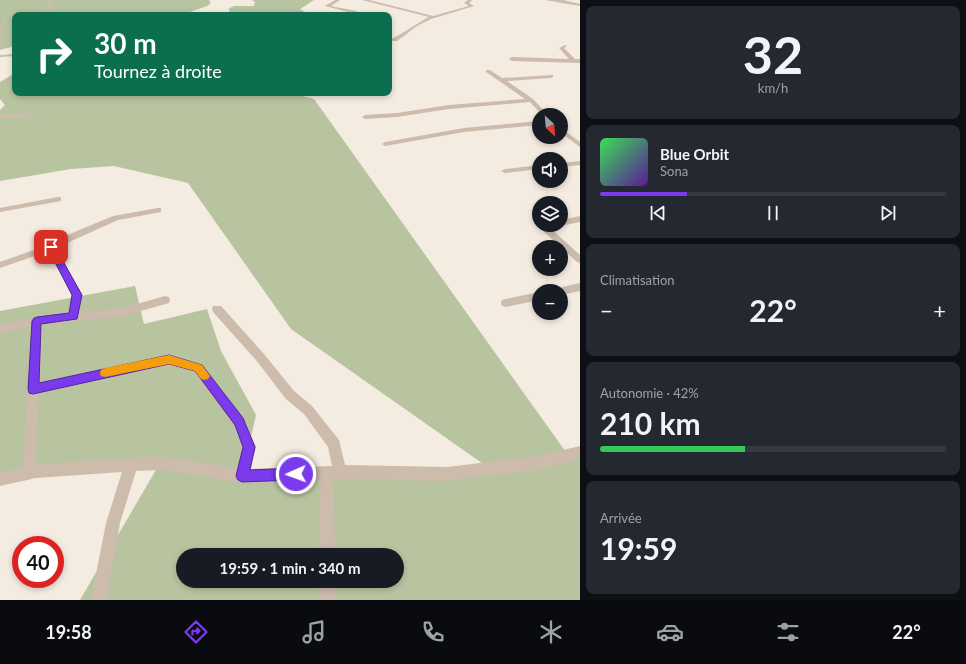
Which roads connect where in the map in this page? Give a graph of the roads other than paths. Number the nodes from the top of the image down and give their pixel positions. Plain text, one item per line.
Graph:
1 (52, 0) edge
2 (338, 0) edge
3 (364, 0) edge
4 (470, 0) edge
5 (508, 0) edge
6 (522, 0) edge
7 (547, 0) edge
8 (580, 5) edge
9 (47, 12) edge
10 (354, 12) edge
11 (434, 17) junction
12 (4, 23) dead end
13 (0, 31) edge
14 (12, 37) edge
15 (0, 38) edge
16 (392, 40) edge
17 (564, 46) dead end
18 (12, 55) edge
19 (0, 56) edge
20 (512, 59) dead end
21 (577, 61) edge
22 (488, 71) dead end
23 (552, 76) dead end
24 (502, 80) junction
25 (531, 100) junction
26 (538, 108) edge
27 (34, 115) dead end
28 (0, 117) edge
29 (365, 117) dead end
30 (532, 124) edge
31 (568, 136) edge
32 (385, 144) dead end
33 (580, 145) edge
34 (580, 163) edge
35 (568, 164) edge
36 (532, 168) edge
37 (505, 171) dead end
38 (58, 199) dead end
39 (0, 210) edge
40 (158, 210) dead end
41 (580, 219) edge
42 (568, 222) edge
43 (549, 232) edge
44 (51, 247) junction
45 (580, 260) edge
46 (0, 265) edge
47 (580, 287) edge
48 (568, 290) edge
49 (532, 297) edge
50 (165, 300) dead end
51 (506, 303) dead end
52 (217, 309) dead end
53 (73, 316) junction
54 (37, 321) junction
55 (0, 329) edge
56 (33, 389) junction
57 (580, 452) edge
58 (131, 465) junction
59 (28, 472) junction
60 (340, 472) junction
61 (323, 473) junction
62 (242, 476) junction
63 (0, 479) edge
64 (327, 548) edge
65 (327, 588) edge
66 (98, 600) edge
67 (327, 600) edge

1 - 9 street
2 - 10 street
3 - 11 street
4 - 11 street
5 - 6 street
7 - 8 street
11 - 16 street
12 - 13 street
14 - 15 street
17 - 21 street
18 - 19 street
20 - 21 street
22 - 24 street
23 - 24 street
24 - 25 street
25 - 26 street
25 - 29 street
27 - 28 street
30 - 32 street
31 - 33 street
34 - 35 street
36 - 37 street
38 - 39 street
40 - 44 street
41 - 42 street
43 - 45 street
44 - 46 street
44 - 53 street
47 - 48 street
49 - 51 street
50 - 53 street
52 - 60 street
53 - 54 street
54 - 55 street
54 - 56 street
56 - 59 street
56 - 62 street
57 - 60 street
58 - 59 street
58 - 62 street
58 - 66 street
59 - 63 street
60 - 61 street
61 - 62 street
61 - 64 street
65 - 67 street

